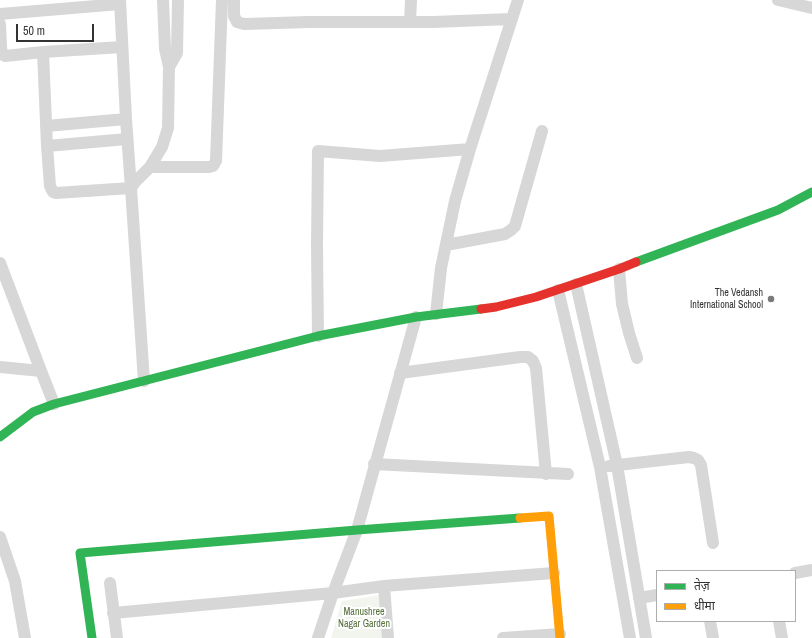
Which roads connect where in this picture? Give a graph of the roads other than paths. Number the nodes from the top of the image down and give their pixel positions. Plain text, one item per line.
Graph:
1 (163, 0) edge
2 (178, 0) edge
3 (222, 0) edge
4 (234, 0) edge
5 (411, 0) edge
6 (518, 0) edge
7 (778, 0) edge
8 (120, 2) edge
9 (812, 8) edge
10 (0, 14) edge
11 (511, 19) junction
12 (410, 22) junction
13 (0, 24) edge
14 (122, 47) junction
15 (43, 52) junction
16 (169, 67) junction
17 (126, 119) junction
18 (46, 126) junction
19 (542, 131) dead end
20 (127, 139) junction
21 (47, 146) junction
22 (470, 148) junction
23 (150, 167) junction
24 (132, 188) junction
25 (812, 192) edge
26 (446, 245) junction
27 (0, 263) edge
28 (619, 269) junction
29 (576, 284) junction
30 (558, 290) junction
31 (436, 314) junction
32 (416, 317) junction
33 (318, 336) junction
34 (637, 358) dead end
35 (0, 367) edge
36 (41, 371) junction
37 (400, 373) junction
38 (144, 381) junction
39 (54, 404) junction
40 (0, 437) edge
41 (374, 464) junction
42 (617, 465) junction
43 (600, 467) junction
44 (546, 474) junction
45 (568, 474) dead end
46 (357, 530) junction
47 (0, 537) edge
48 (713, 543) dead end
49 (812, 570) edge
50 (554, 573) junction
51 (796, 573) edge
52 (110, 583) dead end
53 (384, 586) junction
54 (333, 593) junction
55 (656, 595) edge
56 (640, 598) junction
57 (113, 613) junction
58 (710, 622) edge
59 (779, 622) edge
60 (560, 636) edge
61 (25, 638) edge
62 (92, 638) edge
63 (117, 638) edge
64 (318, 638) edge
65 (388, 638) edge
66 (503, 638) edge
67 (630, 638) edge
68 (646, 638) edge
69 (713, 638) edge
70 (782, 638) edge

1 - 16 street
2 - 16 street
3 - 23 street
4 - 12 street
5 - 12 street
6 - 11 street
7 - 9 street
8 - 10 street
8 - 14 street
11 - 12 street
11 - 22 street
13 - 15 street
14 - 15 street
14 - 17 street
15 - 18 street
16 - 23 street
17 - 18 street
17 - 20 street
18 - 21 street
19 - 26 street
20 - 21 street
20 - 24 street
21 - 24 street
22 - 26 street
22 - 33 street
23 - 24 street
24 - 38 street
25 - 28 street
26 - 31 street
27 - 36 street
28 - 29 street
28 - 34 street
29 - 30 street
29 - 42 street
30 - 31 street
30 - 43 street
31 - 32 street
32 - 33 street
32 - 37 street
33 - 38 street
35 - 36 street
36 - 39 street
37 - 41 street
37 - 44 street
38 - 39 street
39 - 40 street
41 - 44 street
41 - 46 street
42 - 43 street
42 - 48 street
42 - 56 street
43 - 67 street
44 - 45 street
46 - 50 street
46 - 54 street
46 - 62 street
47 - 61 street
49 - 51 street
50 - 53 street
50 - 60 street
52 - 57 street
53 - 54 street
53 - 65 street
54 - 57 street
54 - 64 street
55 - 56 street
56 - 68 street
57 - 63 street
58 - 69 street
59 - 70 street
60 - 66 street

